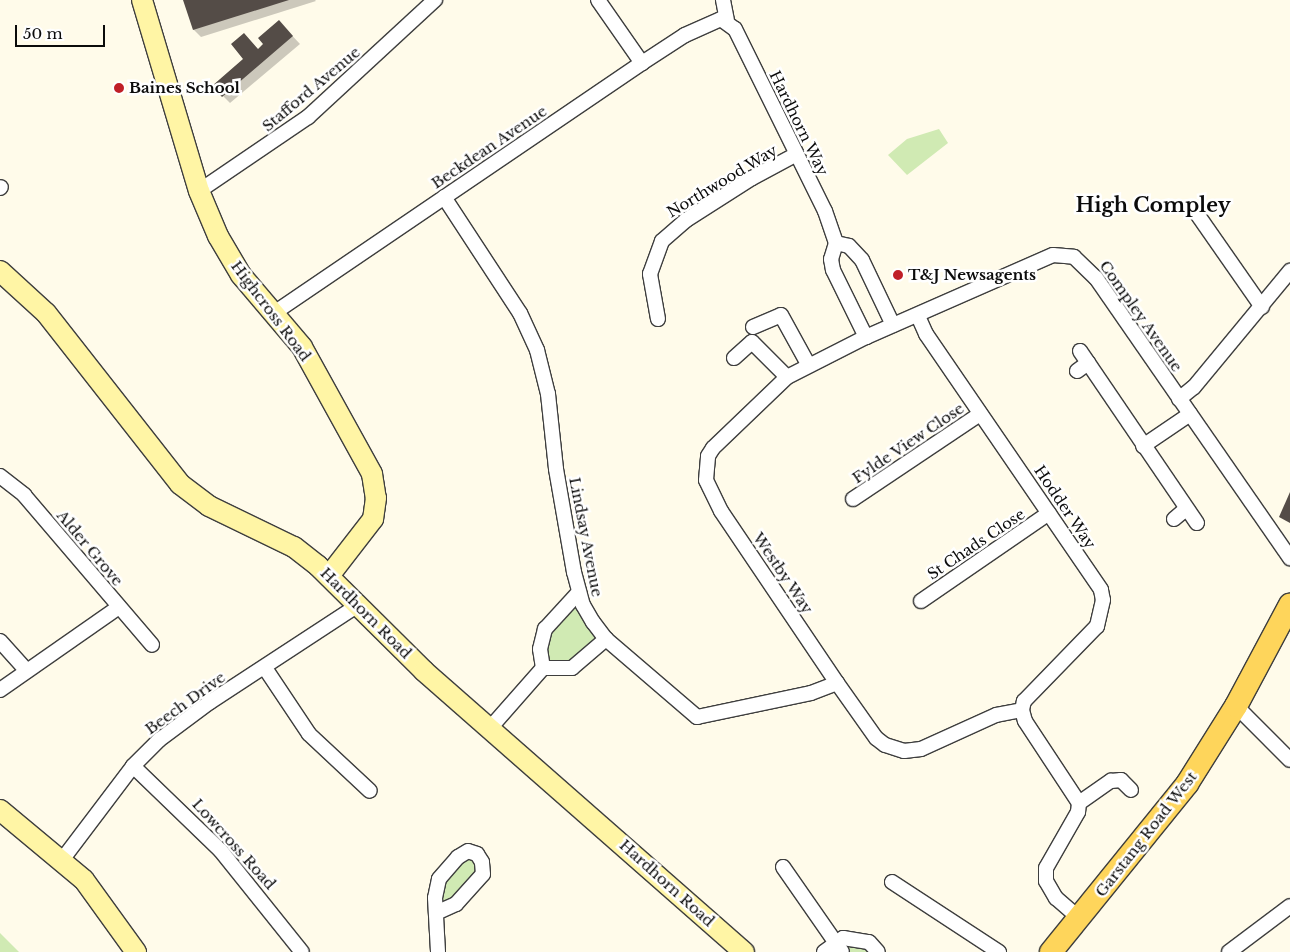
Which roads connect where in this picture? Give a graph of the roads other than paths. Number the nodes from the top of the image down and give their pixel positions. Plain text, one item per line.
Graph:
1 (142, 0) edge
2 (435, 0) edge
3 (598, 0) edge
4 (723, 0) edge
5 (727, 20) junction
6 (642, 63) junction
7 (796, 155) junction
8 (199, 191) junction
9 (444, 197) junction
10 (1195, 211) dead end
11 (836, 243) junction
12 (0, 271) edge
13 (1290, 271) edge
14 (1262, 307) junction
15 (274, 313) junction
16 (918, 316) junction
17 (658, 319) dead end
18 (893, 325) junction
19 (753, 328) dead end
20 (866, 337) junction
21 (1080, 351) dead end
22 (734, 358) dead end
23 (808, 364) junction
24 (787, 377) junction
25 (1179, 399) junction
26 (980, 414) junction
27 (1190, 414) junction
28 (1143, 446) junction
29 (0, 476) edge
30 (853, 499) dead end
31 (1186, 509) junction
32 (1050, 513) junction
33 (1174, 519) dead end
34 (1196, 523) dead end
35 (1290, 558) edge
36 (329, 576) junction
37 (578, 592) junction
38 (921, 601) dead end
39 (358, 605) junction
40 (1290, 605) edge
41 (119, 607) junction
42 (606, 639) junction
43 (0, 640) edge
44 (152, 645) dead end
45 (265, 668) junction
46 (543, 668) junction
47 (27, 671) junction
48 (837, 683) junction
49 (0, 690) edge
50 (1236, 706) junction
51 (1022, 710) junction
52 (491, 727) junction
53 (1290, 760) edge
54 (133, 766) junction
55 (1131, 790) dead end
56 (370, 791) dead end
57 (1080, 803) junction
58 (0, 810) edge
59 (62, 860) junction
60 (783, 867) dead end
61 (911, 877) dead end
62 (892, 882) dead end
63 (904, 890) junction
64 (1290, 906) edge
65 (438, 912) dead end
66 (1080, 919) junction
67 (838, 947) edge
68 (735, 949) edge
69 (136, 952) edge
70 (302, 952) edge
71 (438, 952) edge
72 (824, 952) edge
73 (878, 952) edge
74 (999, 952) edge
75 (1051, 952) edge
76 (1229, 952) edge

1 - 8 street, Highcross Road
2 - 8 street, Stafford Avenue
3 - 6 street
4 - 5 street
5 - 6 street, Beckdean Avenue
5 - 7 street, Hardhorn Way
6 - 9 street, Beckdean Avenue
7 - 11 street, Hardhorn Way
7 - 17 street, Northwood Way
8 - 15 street, Highcross Road
9 - 15 street, Beckdean Avenue
9 - 37 street, Lindsay Avenue
10 - 14 street
11 - 18 street
11 - 20 street, Hardhorn Way
12 - 36 street, Hardhorn Road
13 - 14 street
14 - 25 street
15 - 36 street, Highcross Road
16 - 18 street, Compley Avenue
16 - 25 street, Compley Avenue
16 - 26 street, Hodder Way
18 - 20 street, Compley Avenue
19 - 23 street
20 - 23 street, Westby Way
21 - 28 street
22 - 24 street
23 - 24 street, Westby Way
24 - 48 street, Westby Way
25 - 27 street, Compley Avenue
26 - 30 street, Fylde View Close
26 - 32 street, Hodder Way
27 - 28 street
27 - 35 street, Compley Avenue
28 - 31 street
29 - 41 street, Alder Grove
31 - 33 street
31 - 34 street
32 - 38 street, St Chads Close
32 - 51 street, Hodder Way
36 - 39 street, Hardhorn Road
37 - 42 street, Lindsay Avenue
37 - 46 street
39 - 45 street, Beech Drive
39 - 52 street, Hardhorn Road
40 - 50 main road, Garstang Road West
41 - 44 street, Alder Grove
41 - 47 street
42 - 46 street
42 - 48 street, Lindsay Avenue
43 - 47 street
45 - 54 street, Beech Drive
45 - 56 street
46 - 52 street
47 - 49 street
48 - 51 street, Westby Way
50 - 53 street
50 - 66 main road, Garstang Road West
51 - 57 street
52 - 68 street, Hardhorn Road
54 - 59 street, Beech Drive
54 - 70 street, Lowcross Road
55 - 57 street
57 - 66 street
58 - 59 street
59 - 69 street
60 - 67 street
61 - 63 street
62 - 63 street
63 - 74 street
64 - 76 street
65 - 71 street
66 - 75 main road, Garstang Road West
67 - 72 street
67 - 73 street

